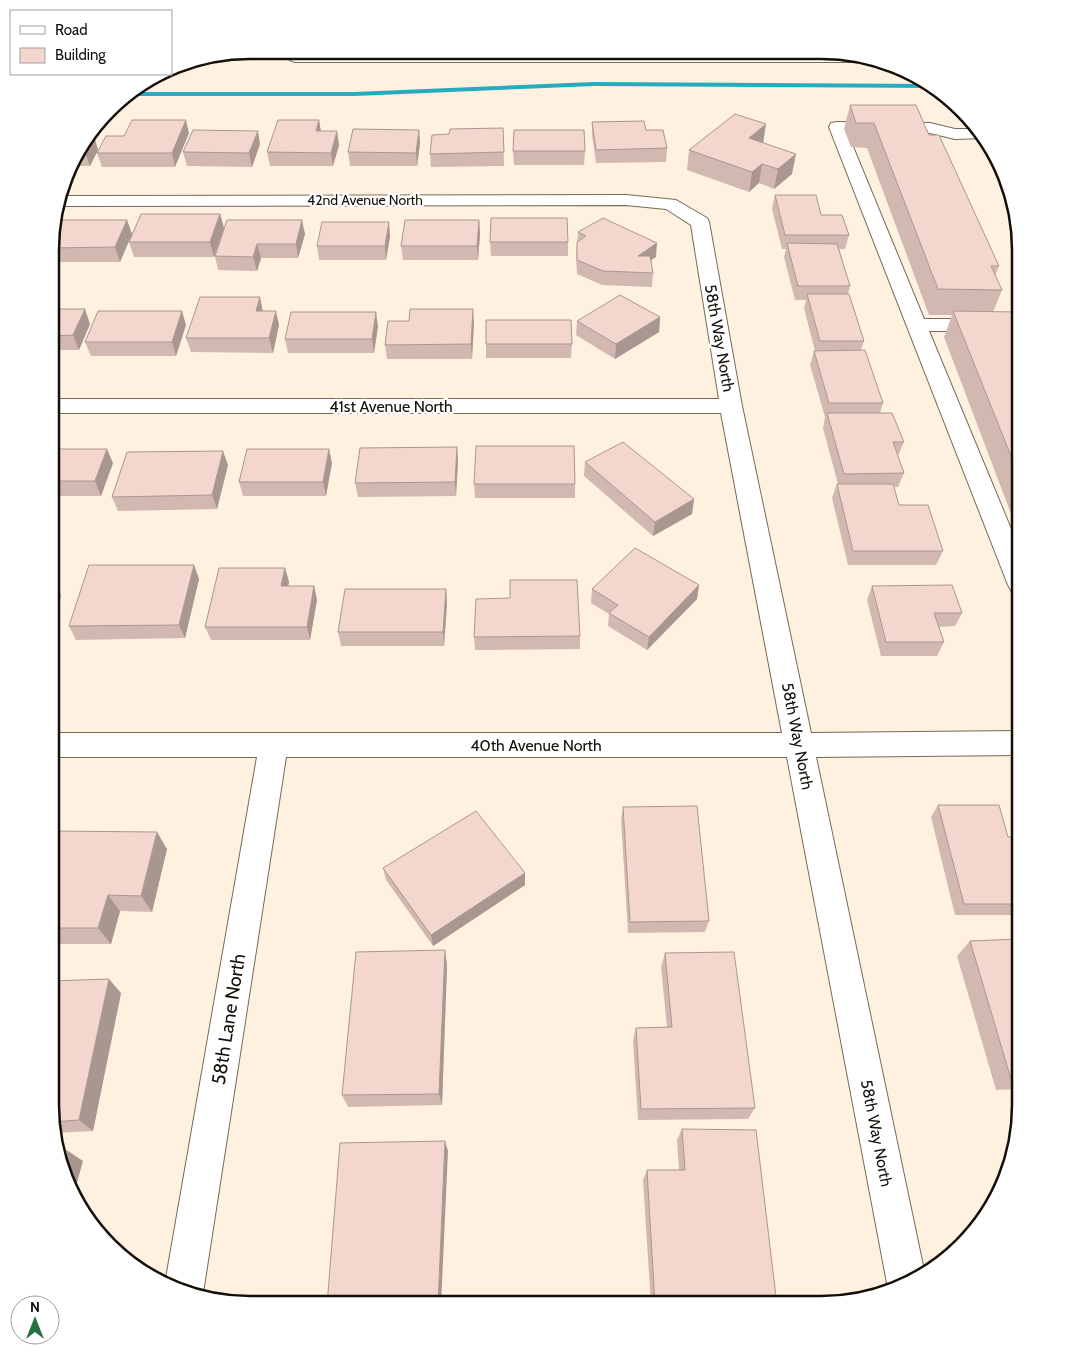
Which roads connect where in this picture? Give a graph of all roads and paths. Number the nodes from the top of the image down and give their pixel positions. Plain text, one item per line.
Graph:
1 (974, 134) edge
2 (65, 201) edge
3 (670, 204) joint
4 (917, 325) junction
5 (1002, 326) edge
6 (59, 406) edge
7 (732, 406) junction
8 (1012, 562) edge
9 (1012, 743) edge
10 (274, 744) junction
11 (59, 745) edge
12 (800, 745) junction
13 (906, 1277) edge
14 (184, 1285) edge

1 - 4 street
2 - 3 street, 42nd Avenue North
3 - 7 street, 58th Way North
4 - 5 street
4 - 8 street
6 - 7 street, 41st Avenue North
7 - 12 street, 58th Way North
9 - 12 street, 40th Avenue North
10 - 11 street, 40th Avenue North
10 - 12 street, 40th Avenue North
10 - 14 street, 58th Lane North
12 - 13 street, 58th Way North

